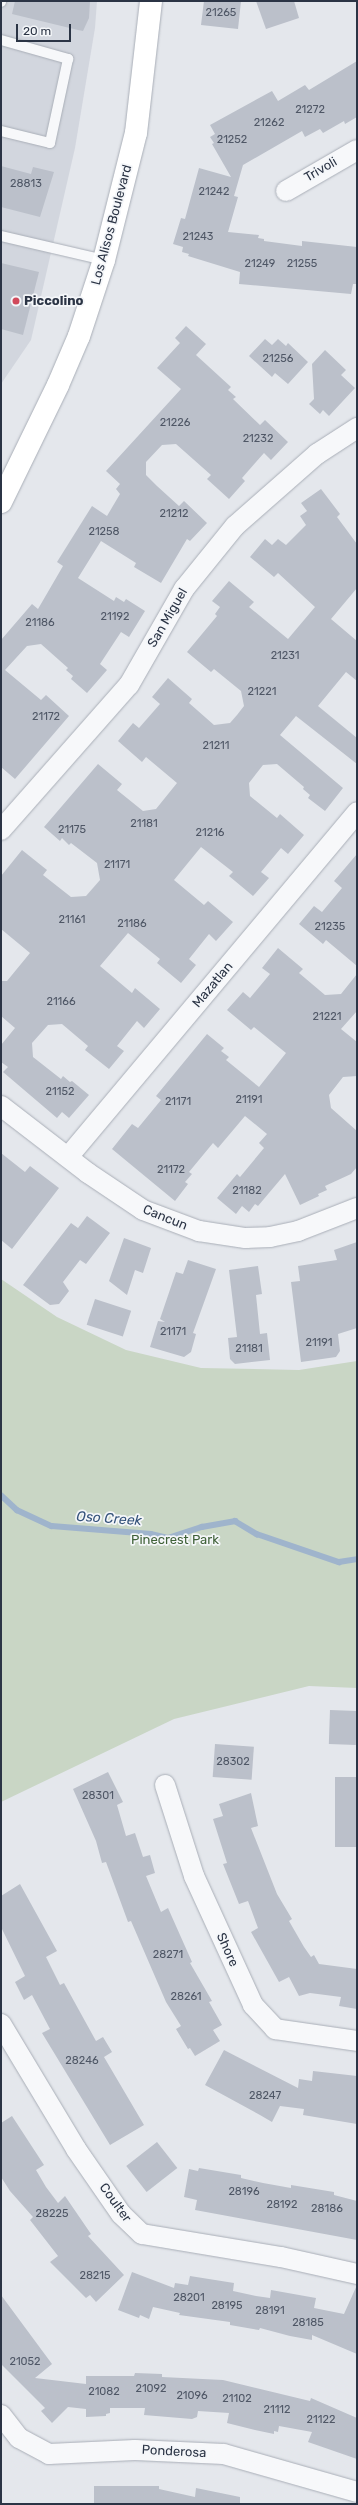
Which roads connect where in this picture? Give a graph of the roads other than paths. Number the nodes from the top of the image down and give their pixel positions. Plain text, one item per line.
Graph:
1 (151, 1) edge
2 (1, 40) edge
3 (1, 131) edge
4 (357, 150) edge
5 (286, 191) dead end
6 (1, 236) edge
7 (104, 260) junction
8 (357, 428) edge
9 (1, 502) edge
10 (357, 812) edge
11 (1, 830) edge
12 (1, 1106) edge
13 (68, 1157) junction
14 (357, 1208) edge
15 (165, 1785) dead end
16 (1, 2024) edge
17 (357, 2041) edge
18 (357, 2274) edge
19 (1, 2415) edge
20 (357, 2492) edge

1 - 7 main road, Los Alisos Boulevard
2 - 3 lane
4 - 5 street, Trivoli
6 - 7 lane
7 - 9 main road, Los Alisos Boulevard
8 - 11 street, San Miguel
10 - 13 street, Mazatlan
12 - 13 street, Cancun
13 - 14 street, Cancun
15 - 17 street, Shore
16 - 18 street, Coulter
19 - 20 street, Ponderosa

